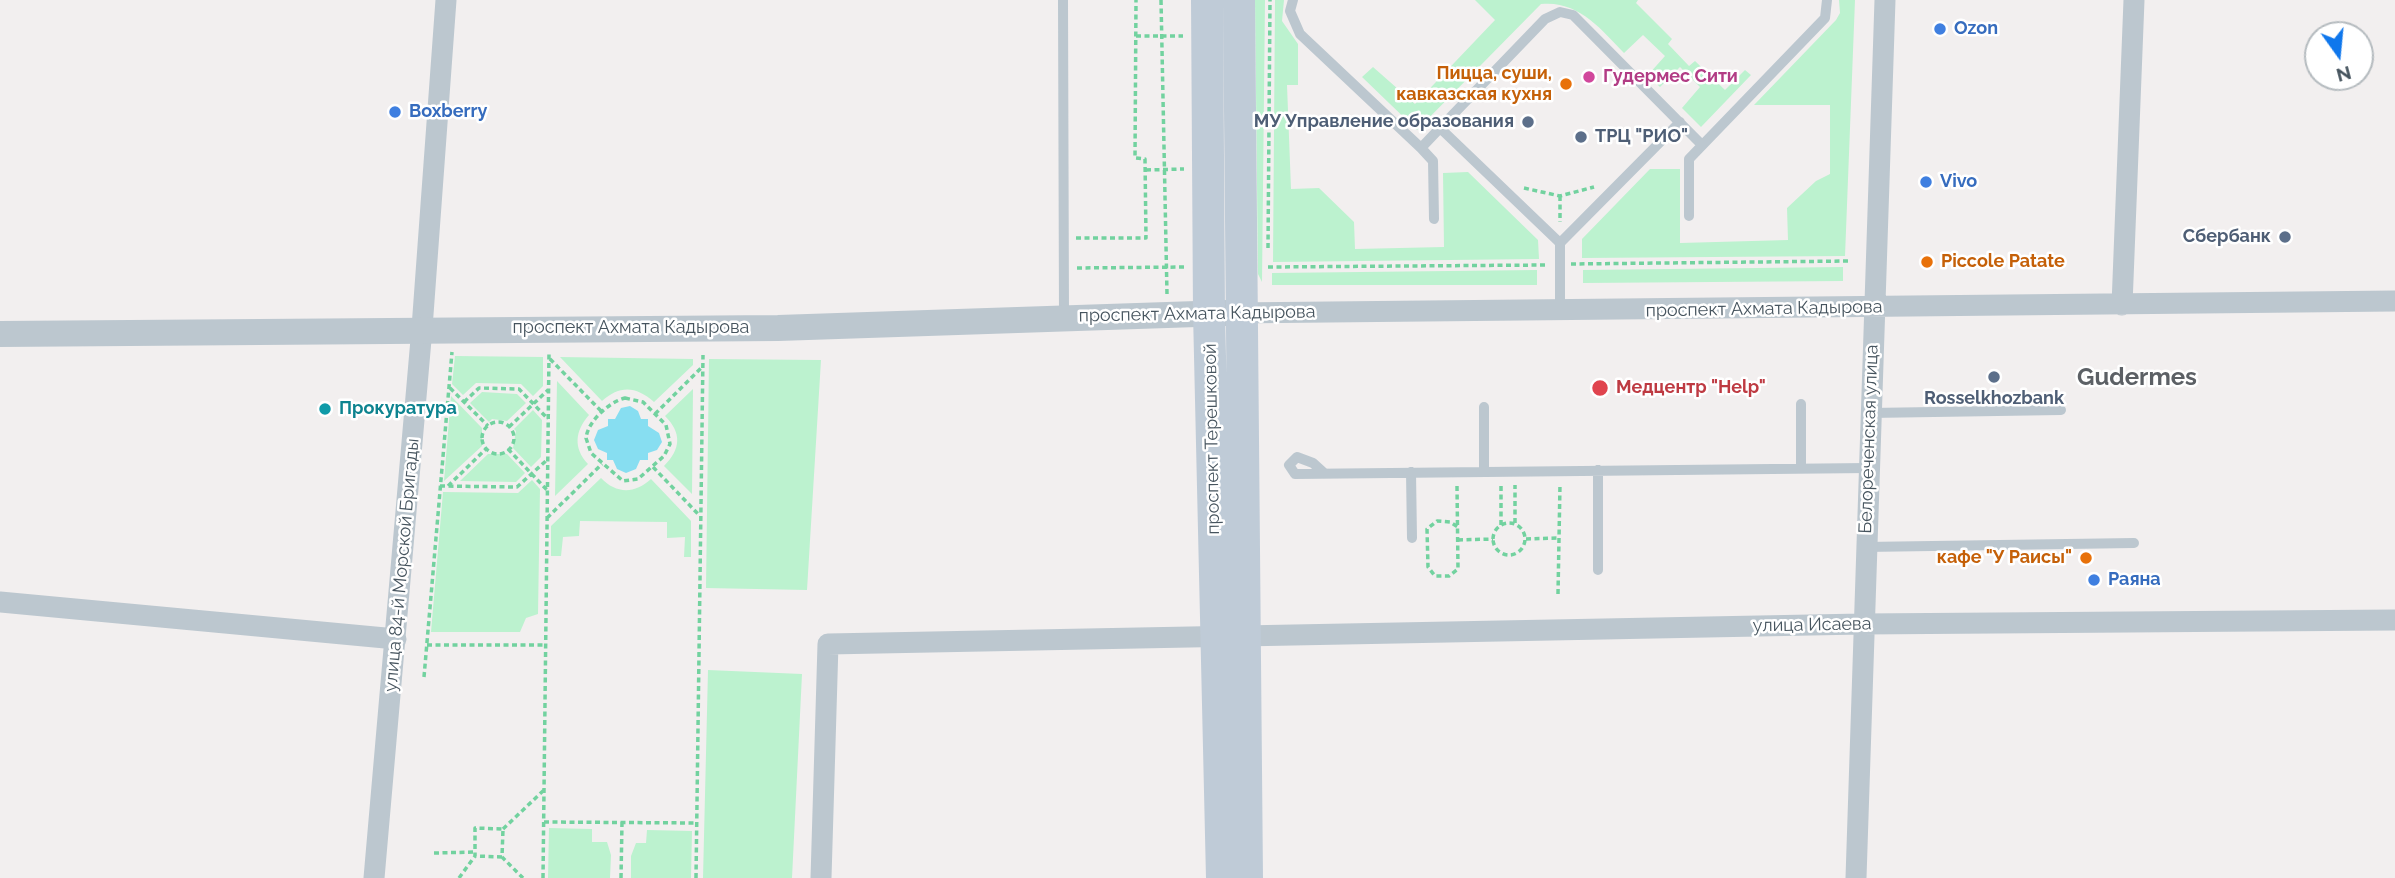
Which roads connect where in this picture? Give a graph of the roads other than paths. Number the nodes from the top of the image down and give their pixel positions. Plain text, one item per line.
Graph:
1 (446, 0) edge
2 (1063, 0) edge
3 (1207, 0) edge
4 (1239, 0) edge
5 (1293, 0) edge
6 (1827, 0) edge
7 (1885, 0) edge
8 (2134, 0) edge
9 (1680, 122) junction
10 (1440, 128) junction
11 (1701, 144) junction
12 (1421, 148) junction
13 (1689, 216) dead end
14 (1434, 219) dead end
15 (1560, 243) junction
16 (2395, 301) edge
17 (2122, 305) junction
18 (1874, 308) junction
19 (1560, 312) junction
20 (1226, 313) junction
21 (1064, 316) junction
22 (422, 328) junction
23 (0, 334) edge
24 (1801, 404) dead end
25 (1484, 407) dead end
26 (2060, 410) dead end
27 (1870, 413) junction
28 (1801, 468) junction
29 (1868, 468) junction
30 (1598, 470) junction
31 (1484, 471) junction
32 (1412, 472) junction
33 (1324, 473) dead end
34 (1412, 538) dead end
35 (2134, 543) dead end
36 (1865, 547) junction
37 (1598, 570) dead end
38 (0, 602) edge
39 (2395, 620) edge
40 (1863, 624) junction
41 (1230, 635) junction
42 (396, 639) junction
43 (374, 878) edge
44 (821, 878) edge
45 (1222, 878) edge
46 (1247, 878) edge
47 (1857, 878) edge

1 - 22 street, улица 84-й Морской Бригады
2 - 21 lane
3 - 20 main road, проспект Терешковой
4 - 20 main road, проспект Терешковой
5 - 12 lane
6 - 11 lane
7 - 18 street, Белореченская улица
8 - 17 street
9 - 10 lane
9 - 11 lane
9 - 15 lane
10 - 12 lane
10 - 15 lane
11 - 13 lane
12 - 14 lane
15 - 19 lane
16 - 17 street, проспект Ахмата Кадырова
17 - 18 street, проспект Ахмата Кадырова
18 - 19 street, проспект Ахмата Кадырова
18 - 27 street, Белореченская улица
19 - 20 street, проспект Ахмата Кадырова
20 - 21 street, проспект Ахмата Кадырова
20 - 41 main road, проспект Терешковой
21 - 22 street, проспект Ахмата Кадырова
22 - 23 street, проспект Ахмата Кадырова
22 - 42 street, улица 84-й Морской Бригады
24 - 28 lane
25 - 31 lane
26 - 27 lane
27 - 29 street, Белореченская улица
28 - 29 lane
28 - 30 lane
29 - 36 street, Белореченская улица
30 - 31 lane
30 - 37 lane
31 - 32 lane
32 - 33 lane
32 - 34 lane
35 - 36 lane
36 - 40 street, Белореченская улица
38 - 42 street
39 - 40 street, улица Исаева
40 - 41 street, улица Исаева
40 - 47 street, Белореченская улица
41 - 44 street, улица Исаева
41 - 45 main road, проспект Терешковой
41 - 46 main road, проспект Терешковой
42 - 43 street, улица 84-й Морской Бригады

